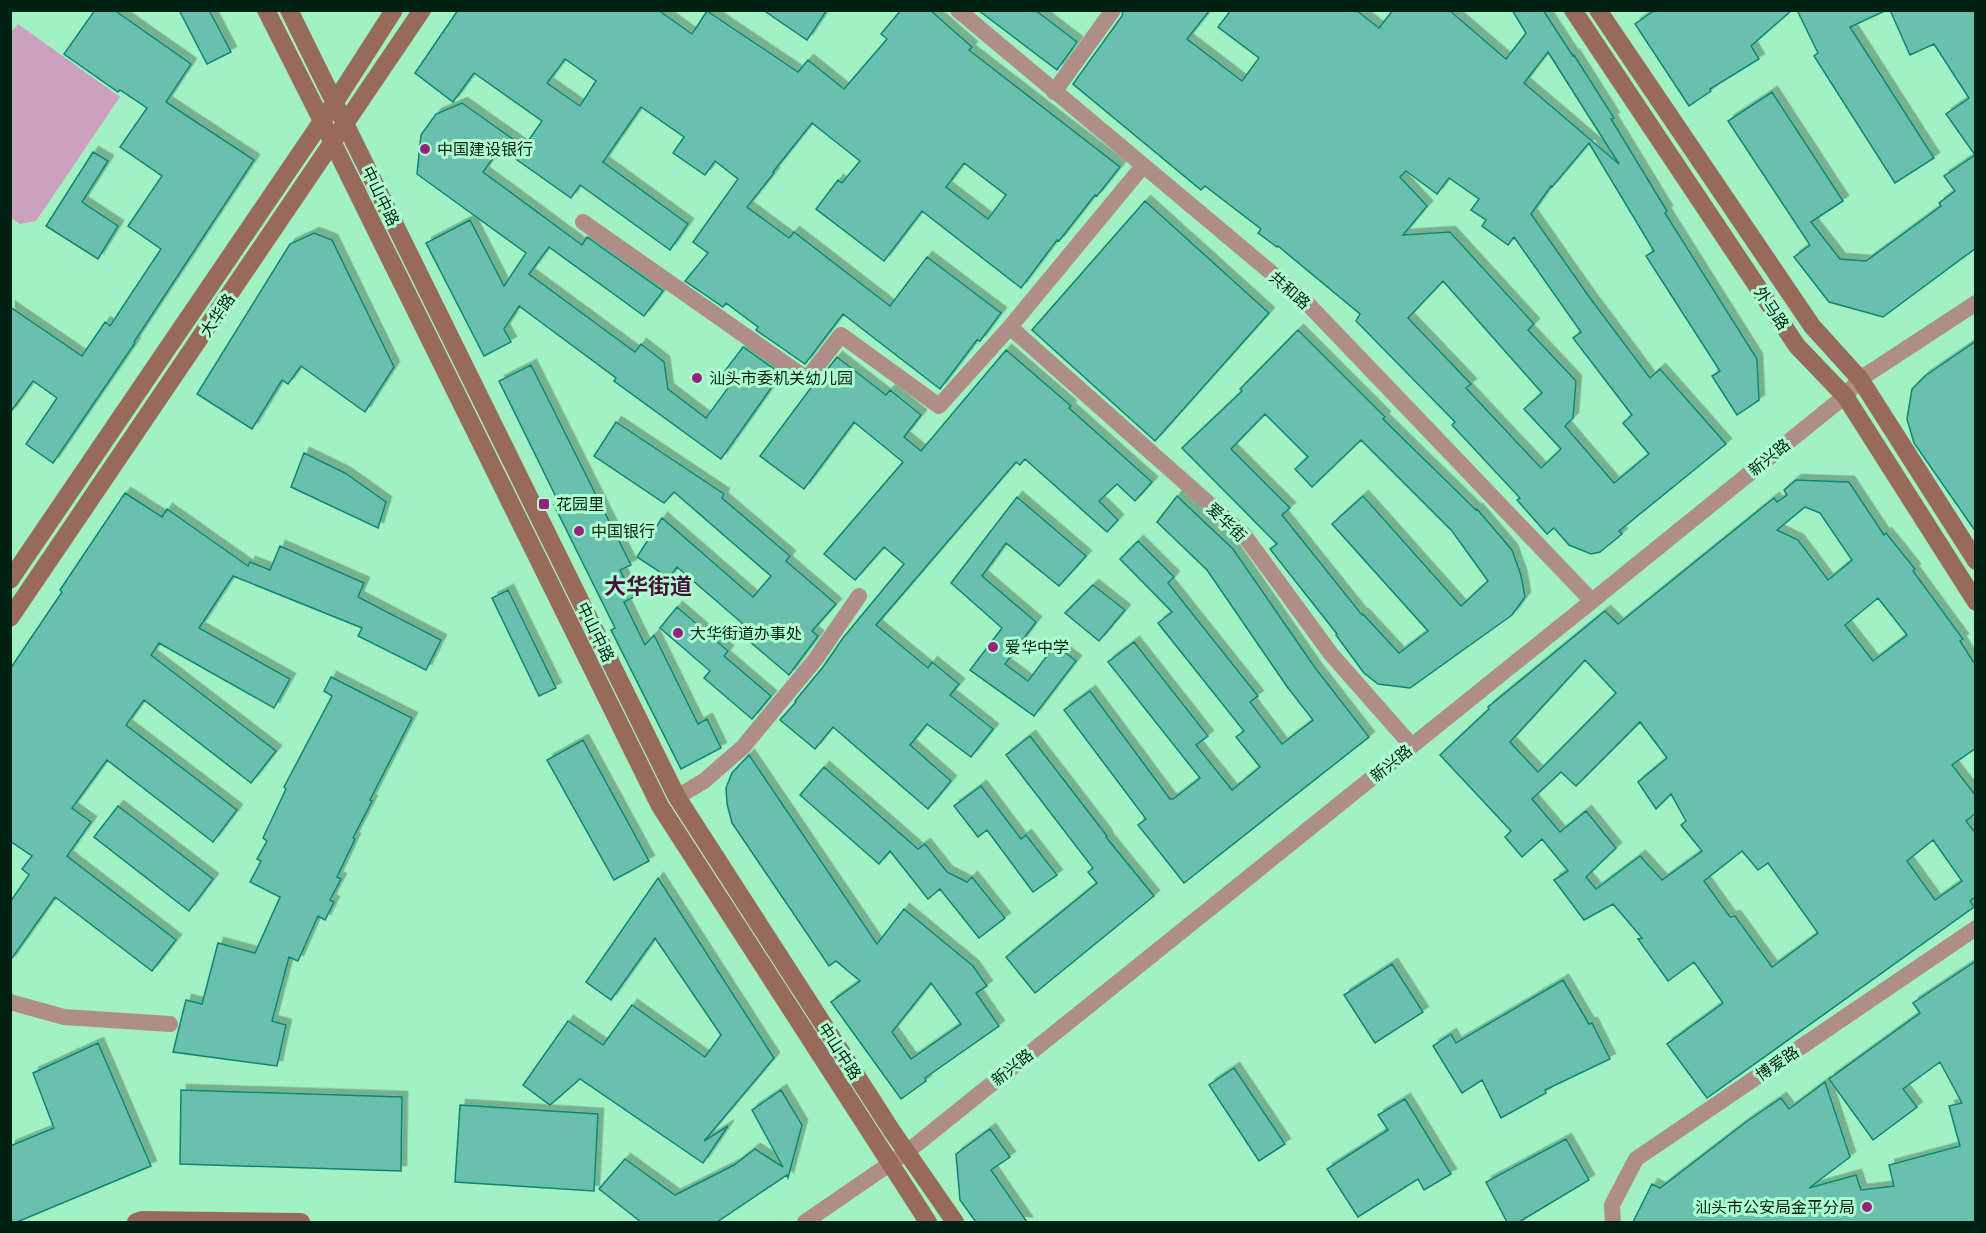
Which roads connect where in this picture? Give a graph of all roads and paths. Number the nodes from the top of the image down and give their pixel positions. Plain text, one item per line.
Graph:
1 (266, 10) edge
2 (289, 10) edge
3 (394, 10) edge
4 (422, 10) edge
5 (958, 10) edge
6 (1113, 10) edge
7 (1573, 10) edge
8 (1598, 10) edge
9 (1054, 92) junction
10 (335, 102) junction
11 (322, 121) junction
12 (346, 124) junction
13 (333, 143) junction
14 (1143, 166) junction
15 (583, 222) dead end
16 (1976, 303) edge
17 (1010, 327) junction
18 (1860, 379) junction
19 (1845, 396) junction
20 (1976, 561) edge
21 (10, 580) edge
22 (859, 596) dead end
23 (1592, 601) junction
24 (1976, 602) edge
25 (10, 618) edge
26 (1412, 746) junction
27 (677, 797) junction
28 (1976, 928) edge
29 (10, 1002) edge
30 (170, 1024) dead end
31 (907, 1152) junction
32 (890, 1163) junction
33 (136, 1222) edge
34 (301, 1222) edge
35 (805, 1222) edge
36 (928, 1222) edge
37 (955, 1222) edge
38 (1613, 1222) edge

1 - 11 street, 中山中路
2 - 10 street, 中山中路
3 - 10 street, 大华路
4 - 12 street, 大华路
5 - 9 street, 共和路
6 - 9 street
7 - 19 street, 外马路
8 - 18 street, 外马路
9 - 14 street, 共和路
10 - 11 street, 大华路
10 - 12 street, 中山中路
11 - 13 street, 中山中路
11 - 21 street, 大华路
12 - 13 street, 大华路
12 - 27 street, 中山中路
13 - 25 street, 大华路
13 - 32 street, 中山中路
14 - 17 street
14 - 23 street, 共和路
15 - 17 street
16 - 18 street, 新兴路
17 - 26 street, 爱华街
18 - 19 street, 新兴路
18 - 20 street, 外马路
19 - 23 street, 新兴路
19 - 24 street, 外马路
22 - 27 street
23 - 26 street, 新兴路
26 - 31 street, 新兴路
27 - 31 street, 中山中路
28 - 38 street, 博爱路
29 - 30 street
31 - 32 street, 新兴路
31 - 37 street, 中山中路
32 - 35 street, 新兴路
32 - 36 street, 中山中路
33 - 34 street

